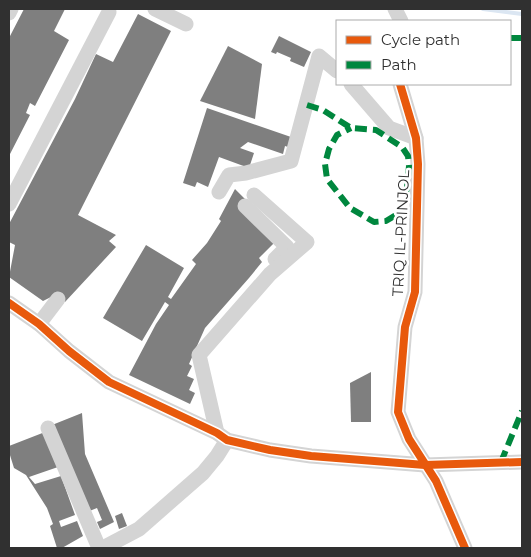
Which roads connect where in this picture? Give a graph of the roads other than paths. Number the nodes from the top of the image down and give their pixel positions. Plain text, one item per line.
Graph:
1 (11, 9) edge
2 (155, 9) edge
3 (109, 12) dead end
4 (9, 13) edge
5 (186, 24) dead end
6 (336, 69) edge
7 (352, 85) edge
8 (400, 85) edge
9 (416, 138) junction
10 (219, 192) dead end
11 (250, 201) dead end
12 (9, 204) edge
13 (58, 299) dead end
14 (9, 302) edge
15 (39, 324) junction
16 (48, 428) dead end
17 (222, 437) junction
18 (522, 462) edge
19 (425, 465) junction
20 (99, 548) edge
21 (103, 548) edge
22 (465, 548) edge

1 - 4 street
2 - 5 street
3 - 12 street
6 - 10 street
7 - 9 street
8 - 9 street, TRIQ IL-PRINJOL
9 - 19 street, TRIQ IL-PRINJOL
11 - 17 street
13 - 15 street
14 - 15 street
15 - 17 street
16 - 20 street
17 - 19 street
17 - 21 street
18 - 19 street
19 - 22 street, TRIQ IL-PRINJOL

